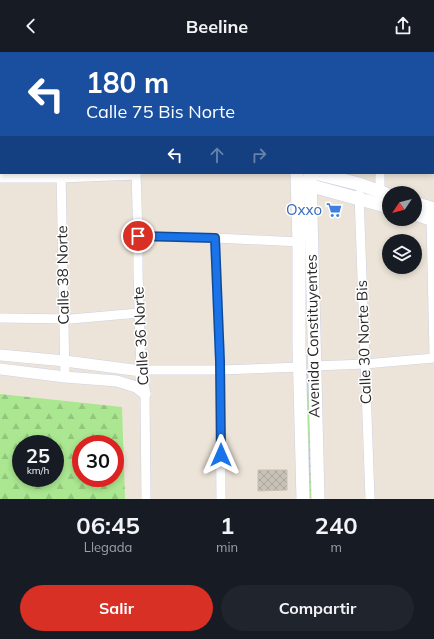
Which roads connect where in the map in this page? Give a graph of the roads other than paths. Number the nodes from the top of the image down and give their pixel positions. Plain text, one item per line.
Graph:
1 (136, 174) edge
2 (319, 174) edge
3 (380, 174) edge
4 (61, 176) edge
5 (297, 177) edge
6 (0, 178) edge
7 (310, 179) edge
8 (359, 184) junction
9 (383, 186) edge
10 (382, 192) edge
11 (359, 198) junction
12 (382, 205) edge
13 (422, 208) edge
14 (422, 215) edge
15 (433, 216) edge
16 (138, 236) junction
17 (215, 238) junction
18 (299, 242) junction
19 (139, 313) junction
20 (0, 318) edge
21 (64, 318) junction
22 (434, 352) edge
23 (0, 355) edge
24 (434, 358) edge
25 (65, 361) junction
26 (365, 364) junction
27 (314, 366) junction
28 (300, 367) junction
29 (0, 369) edge
30 (220, 370) junction
31 (141, 371) junction
32 (65, 377) junction
33 (145, 394) junction
34 (146, 499) edge
35 (221, 499) edge
36 (303, 499) edge
37 (318, 499) edge
38 (370, 499) edge

1 - 4 street
1 - 16 street, Calle 36 Norte
2 - 8 main road
3 - 9 street
4 - 6 street
4 - 21 street, Calle 38 Norte
5 - 7 main road
5 - 18 main road, Avenida Constituyentes
7 - 11 main road
7 - 27 main road, Avenida Constituyentes
8 - 10 main road
8 - 11 street, Calle 30 Norte Bis
11 - 12 main road
11 - 26 street, Calle 30 Norte Bis
13 - 15 main road
14 - 15 main road
15 - 22 street
16 - 17 street
16 - 19 street, Calle 36 Norte
17 - 18 street
17 - 30 street
18 - 28 main road, Avenida Constituyentes
19 - 21 street
19 - 31 street, Calle 36 Norte
20 - 21 street
21 - 25 street, Calle 38 Norte
23 - 25 street
24 - 26 street
25 - 31 street
25 - 32 street, Calle 38 Norte
26 - 27 street
26 - 38 street, Calle 30 Norte Bis
27 - 37 main road, Avenida Constituyentes
28 - 30 street
28 - 36 main road, Avenida Constituyentes
29 - 32 street
30 - 31 street
30 - 35 street
31 - 33 street, Calle 36 Norte
32 - 33 street
33 - 34 street, Calle 36 Norte

